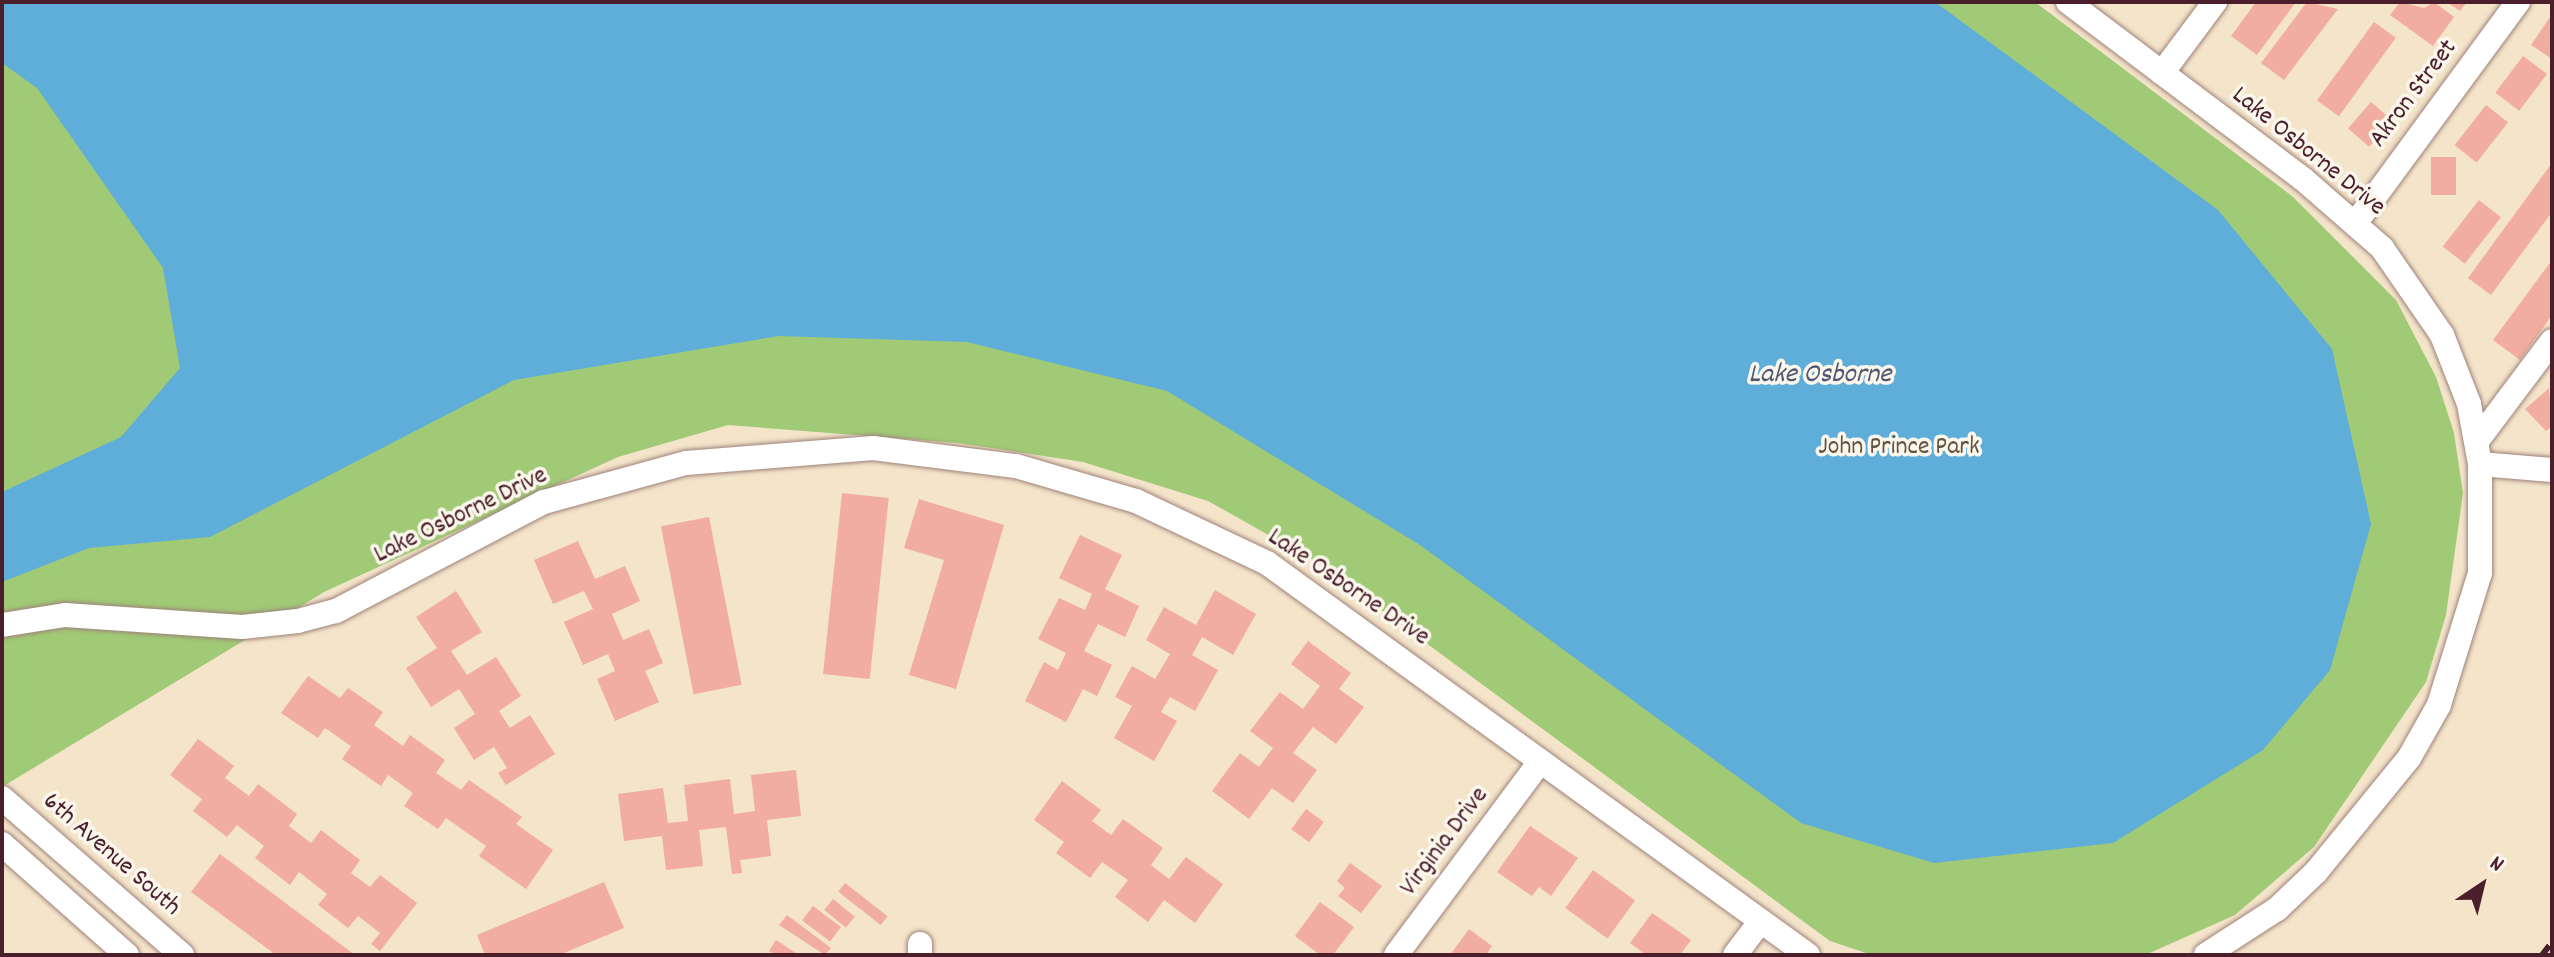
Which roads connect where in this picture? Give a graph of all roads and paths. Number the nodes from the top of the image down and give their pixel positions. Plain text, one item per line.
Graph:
1 (2068, 2) edge
2 (2215, 2) edge
3 (2518, 2) edge
4 (2162, 73) junction
5 (2357, 221) junction
6 (2552, 341) edge
7 (2479, 452) junction
8 (2552, 470) edge
9 (2, 625) edge
10 (1540, 762) junction
11 (2, 798) edge
12 (2, 844) edge
13 (1758, 924) junction
14 (127, 955) edge
15 (182, 955) edge
16 (1396, 955) edge
17 (1735, 955) edge
18 (1808, 955) edge
19 (2206, 955) edge

1 - 4 street, Lake Osborne Drive
2 - 4 street
3 - 5 street, Akron Street
4 - 5 street, Lake Osborne Drive
5 - 7 street, Lake Osborne Drive
6 - 7 street
7 - 8 street
7 - 19 street, Lake Osborne Drive
9 - 10 street, Lake Osborne Drive
10 - 13 street, Lake Osborne Drive
10 - 16 street, Virginia Drive
11 - 15 street, 6th Avenue South
12 - 14 street
13 - 17 street
13 - 18 street, Lake Osborne Drive

